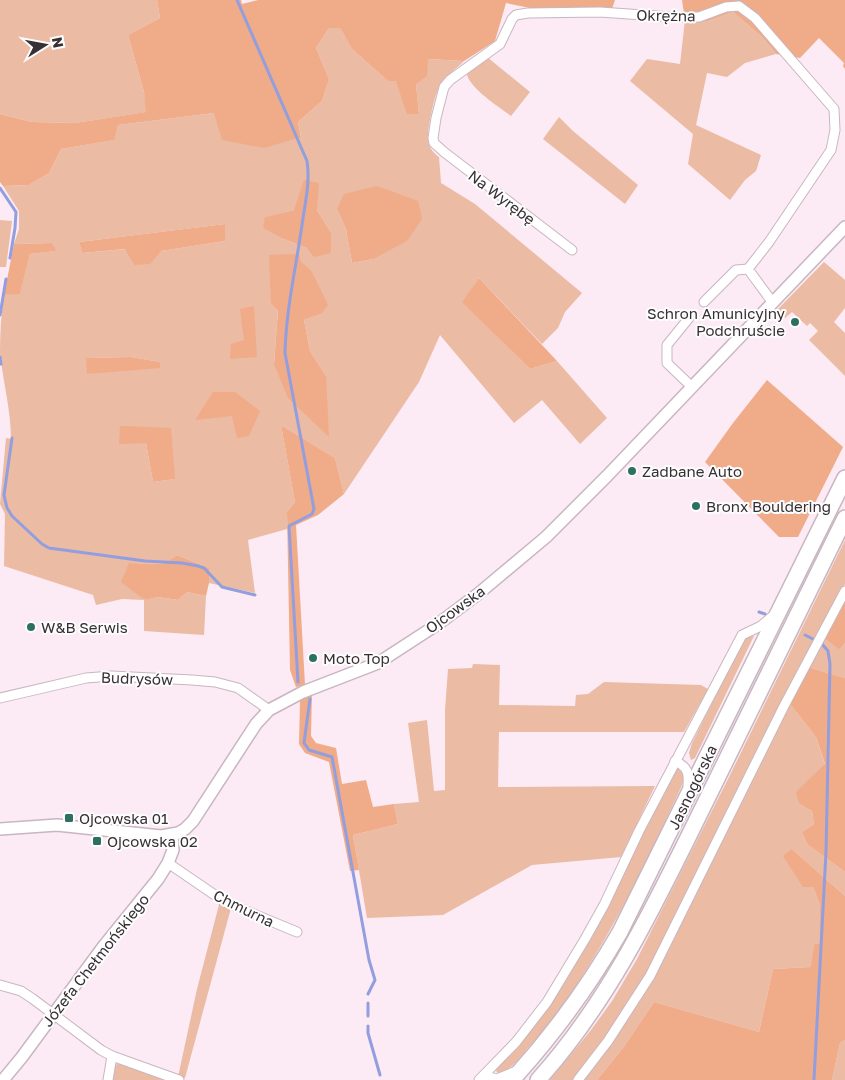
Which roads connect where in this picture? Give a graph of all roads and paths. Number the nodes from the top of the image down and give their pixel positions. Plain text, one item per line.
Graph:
1 (434, 142) joint
2 (845, 227) edge
3 (572, 250) dead end
4 (748, 269) junction
5 (704, 302) dead end
6 (773, 303) junction
7 (688, 318) dead end
8 (692, 387) junction
9 (845, 478) edge
10 (845, 518) edge
11 (845, 591) edge
12 (778, 612) junction
13 (0, 698) edge
14 (269, 710) junction
15 (675, 761) junction
16 (687, 798) junction
17 (0, 829) edge
18 (172, 835) junction
19 (168, 863) junction
20 (297, 932) dead end
21 (0, 985) edge
22 (52, 1014) junction
23 (112, 1056) junction
24 (526, 1066) junction
25 (482, 1078) edge
26 (3, 1080) edge
27 (108, 1080) edge
28 (179, 1080) edge
29 (512, 1080) edge
30 (538, 1080) edge
31 (578, 1080) edge

1 - 3 street, Na Wyrębę
1 - 4 street, Okrężna
2 - 6 street, Ojcowska
4 - 5 street, Okrężna
4 - 6 street
6 - 8 street, Ojcowska
7 - 8 street
8 - 14 street, Ojcowska
9 - 12 main road, Jasnogórska
10 - 30 main road, Jasnogórska
11 - 31 street
12 - 15 street
12 - 16 main road, Jasnogórska
13 - 14 street, Budrysów
14 - 18 street, Ojcowska
15 - 16 street
15 - 25 street
16 - 24 main road, Jasnogórska
17 - 18 street
18 - 19 street, Józefa Chełmońskiego
19 - 20 street, Chmurna
19 - 22 street, Józefa Chełmońskiego
21 - 22 street
22 - 23 street
22 - 26 street, Józefa Chełmońskiego
23 - 27 street
23 - 28 street
24 - 25 street
24 - 29 main road, Jasnogórska

